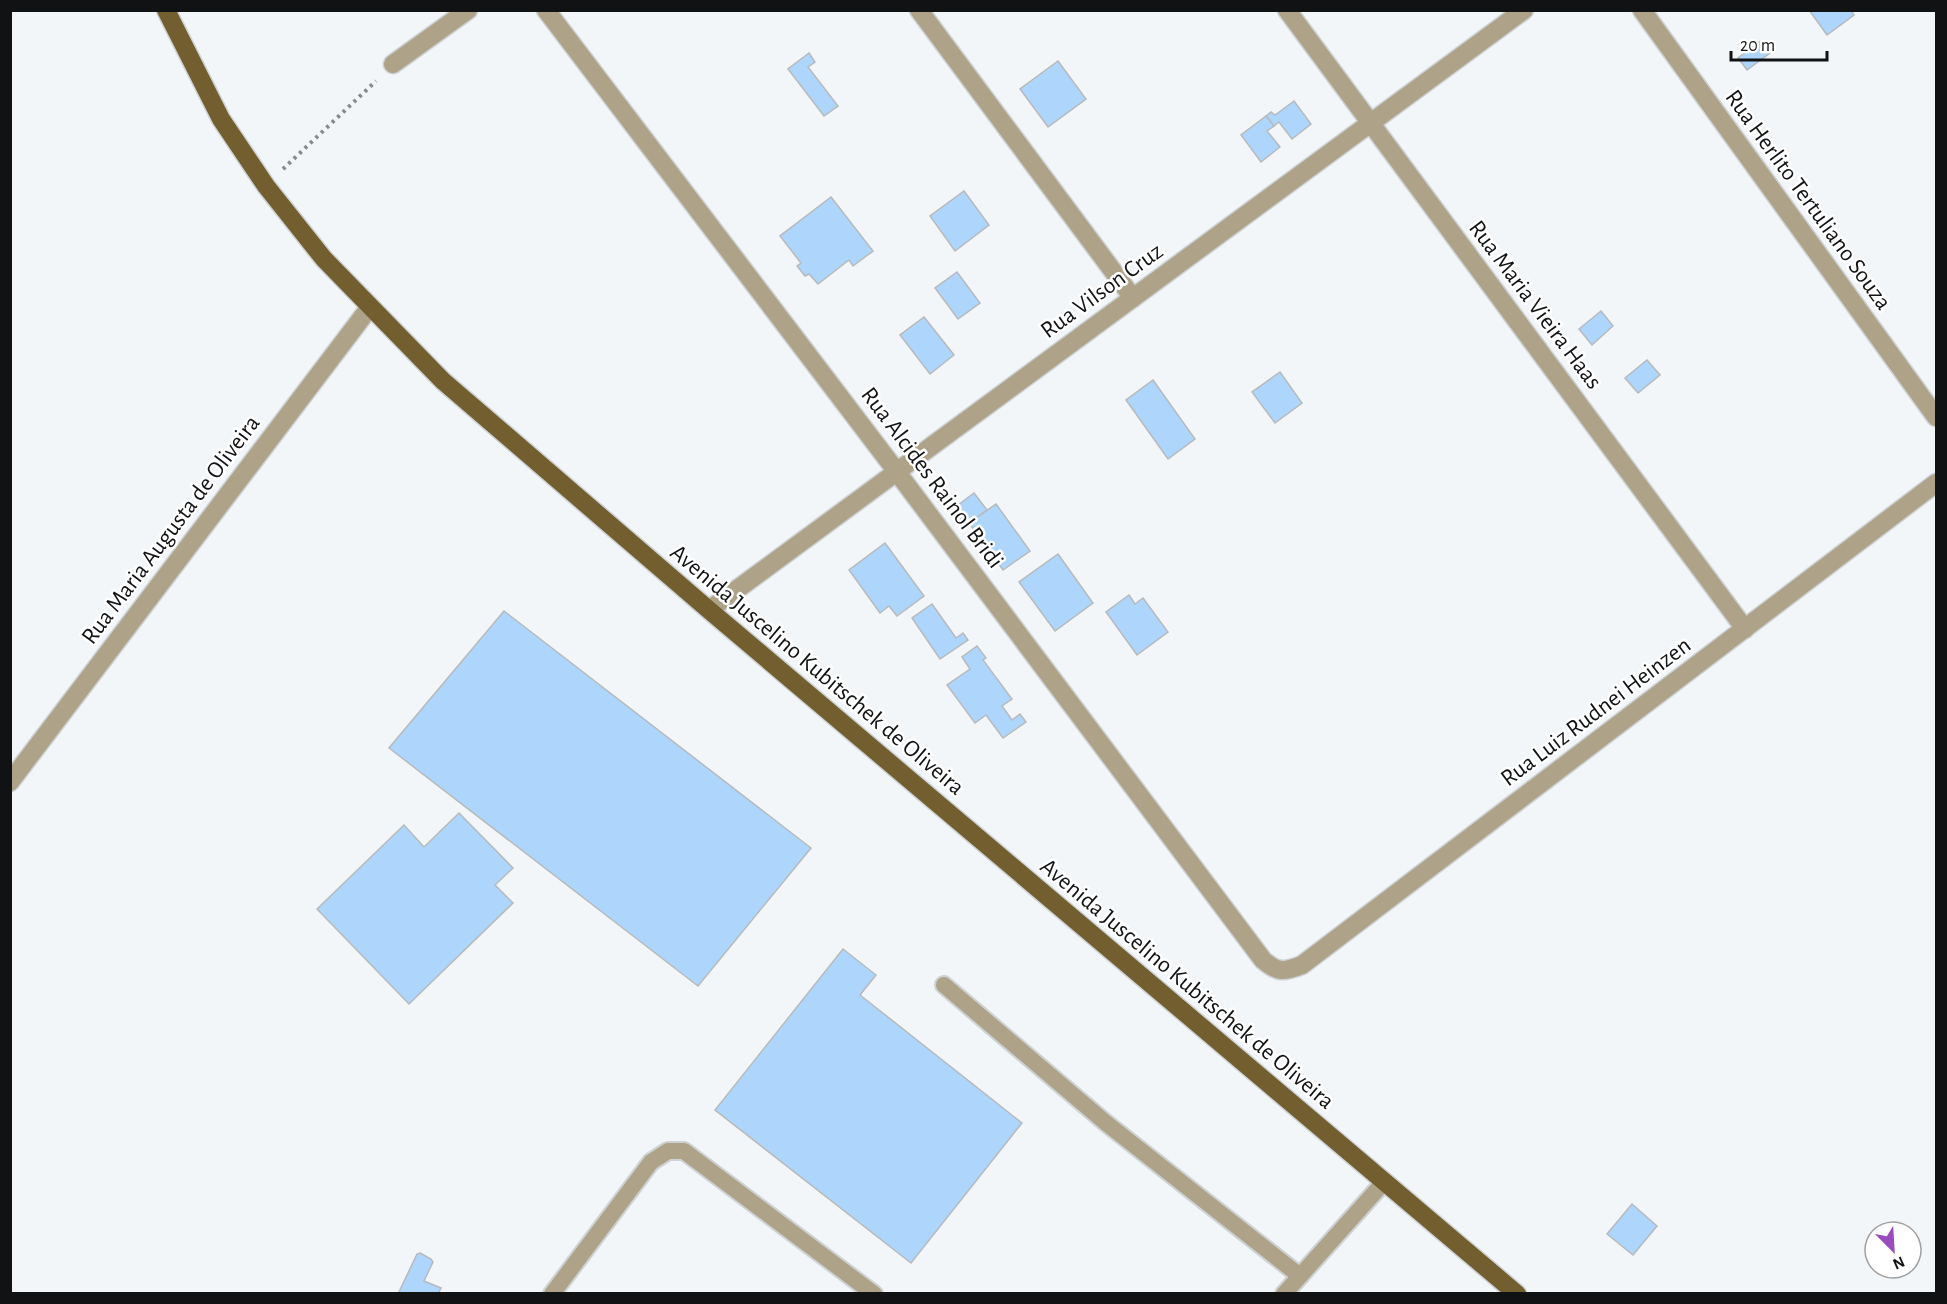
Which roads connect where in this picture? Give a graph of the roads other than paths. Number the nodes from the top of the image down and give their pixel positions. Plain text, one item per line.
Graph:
1 (166, 10) edge
2 (468, 10) edge
3 (546, 10) edge
4 (919, 10) edge
5 (1287, 10) edge
6 (1524, 10) edge
7 (1641, 10) edge
8 (393, 64) road end
9 (1371, 123) junction
10 (1133, 298) junction
11 (370, 307) junction
12 (1936, 417) edge
13 (897, 472) junction
14 (1936, 483) edge
15 (710, 610) junction
16 (1745, 629) junction
17 (10, 782) edge
18 (1281, 971) joint
19 (944, 985) dead end
20 (1384, 1182) junction
21 (1300, 1276) junction
22 (552, 1293) edge
23 (874, 1293) edge
24 (1284, 1293) edge
25 (1517, 1293) edge

1 - 11 main road, Avenida Juscelino Kubitschek de Oliveira
2 - 8 street
3 - 13 street, Rua Alcides Rainol Bridi
4 - 10 street
5 - 9 street, Rua Maria Vieira Haas
6 - 9 street, Rua Vilson Cruz
7 - 12 street, Rua Herlito Tertuliano Souza
9 - 10 street, Rua Vilson Cruz
9 - 16 street, Rua Maria Vieira Haas
10 - 13 street, Rua Vilson Cruz
11 - 15 main road, Avenida Juscelino Kubitschek de Oliveira
11 - 17 street, Rua Maria Augusta de Oliveira
13 - 15 street, Rua Vilson Cruz
13 - 18 street, Rua Alcides Rainol Bridi
14 - 16 street, Rua Luiz Rudnei Heinzen
15 - 20 main road, Avenida Juscelino Kubitschek de Oliveira
16 - 18 street, Rua Luiz Rudnei Heinzen
19 - 21 lane
20 - 21 lane
20 - 25 main road, Avenida Juscelino Kubitschek de Oliveira
21 - 24 lane
22 - 23 lane

